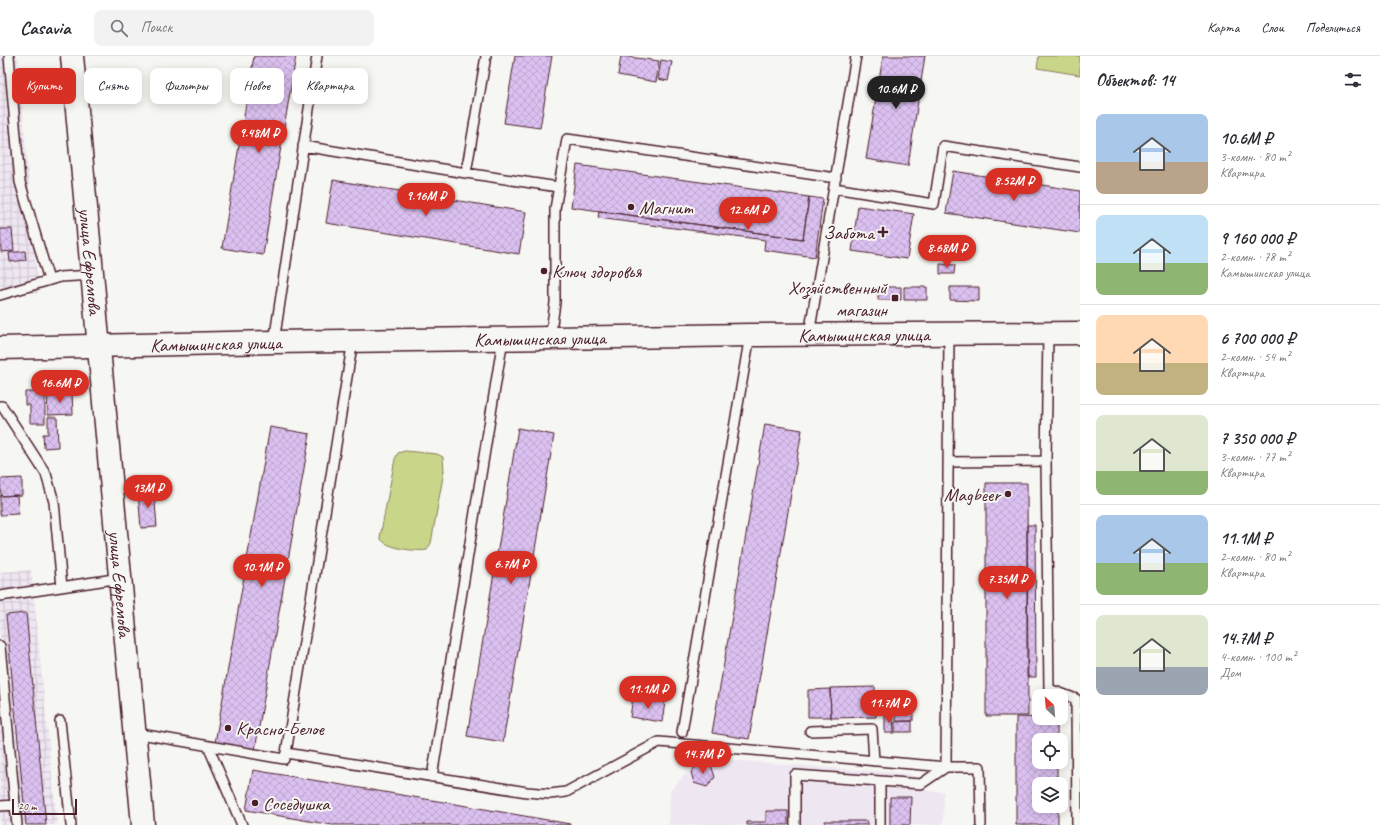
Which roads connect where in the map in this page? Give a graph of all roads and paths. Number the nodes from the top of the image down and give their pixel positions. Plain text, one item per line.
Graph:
1 (9, 56) edge
2 (72, 56) edge
3 (317, 56) edge
4 (486, 56) edge
5 (856, 56) edge
6 (303, 146) junction
7 (1080, 167) edge
8 (466, 173) junction
9 (836, 178) junction
10 (558, 187) junction
11 (834, 188) junction
12 (93, 275) junction
13 (49, 280) junction
14 (0, 295) edge
15 (949, 333) junction
16 (1080, 333) edge
17 (1048, 334) junction
18 (750, 335) junction
19 (809, 335) junction
20 (550, 338) junction
21 (503, 339) junction
22 (353, 340) junction
23 (274, 342) junction
24 (99, 346) junction
25 (0, 348) edge
26 (0, 406) edge
27 (1046, 461) junction
28 (948, 462) junction
29 (121, 578) junction
30 (62, 587) junction
31 (0, 596) edge
32 (0, 646) edge
33 (2, 688) edge
34 (60, 721) dead end
35 (810, 731) dead end
36 (682, 732) dead end
37 (135, 733) junction
38 (5, 746) edge
39 (208, 746) junction
40 (286, 753) junction
41 (874, 761) junction
42 (946, 767) junction
43 (432, 777) junction
44 (880, 781) junction
45 (15, 805) junction
46 (0, 806) edge
47 (17, 825) edge
48 (71, 825) edge
49 (143, 825) edge
50 (242, 825) edge
51 (795, 825) edge
52 (880, 825) edge
53 (981, 825) edge
54 (1076, 825) edge

1 - 13 lane
2 - 12 street, улица Ефремова
3 - 6 lane
4 - 8 lane
5 - 9 lane
6 - 8 lane
6 - 23 lane
7 - 11 lane
8 - 10 lane
9 - 10 lane
9 - 11 lane
10 - 20 lane
11 - 19 lane
12 - 13 lane
12 - 24 street, улица Ефремова
13 - 14 lane
15 - 17 street, Камышинская улица
15 - 19 street, Камышинская улица
15 - 28 lane
16 - 17 street, Камышинская улица
17 - 27 lane
18 - 19 street, Камышинская улица
18 - 20 street, Камышинская улица
18 - 36 lane
20 - 21 street, Камышинская улица
21 - 22 street, Камышинская улица
21 - 43 lane
22 - 23 street, Камышинская улица
22 - 40 lane
23 - 24 street, Камышинская улица
24 - 25 street, Камышинская улица
24 - 29 street, улица Ефремова
26 - 30 lane
27 - 28 lane
27 - 54 lane
28 - 42 lane
29 - 30 lane
29 - 37 street, улица Ефремова
30 - 31 lane
32 - 33 lane
33 - 38 lane
34 - 48 lane
35 - 41 lane
37 - 39 lane
37 - 49 street, улица Ефремова
38 - 45 lane
39 - 40 lane
39 - 50 lane
40 - 43 lane
41 - 42 lane
41 - 43 lane
42 - 44 lane
42 - 53 lane
44 - 51 lane
44 - 52 lane
45 - 46 lane
45 - 47 lane

